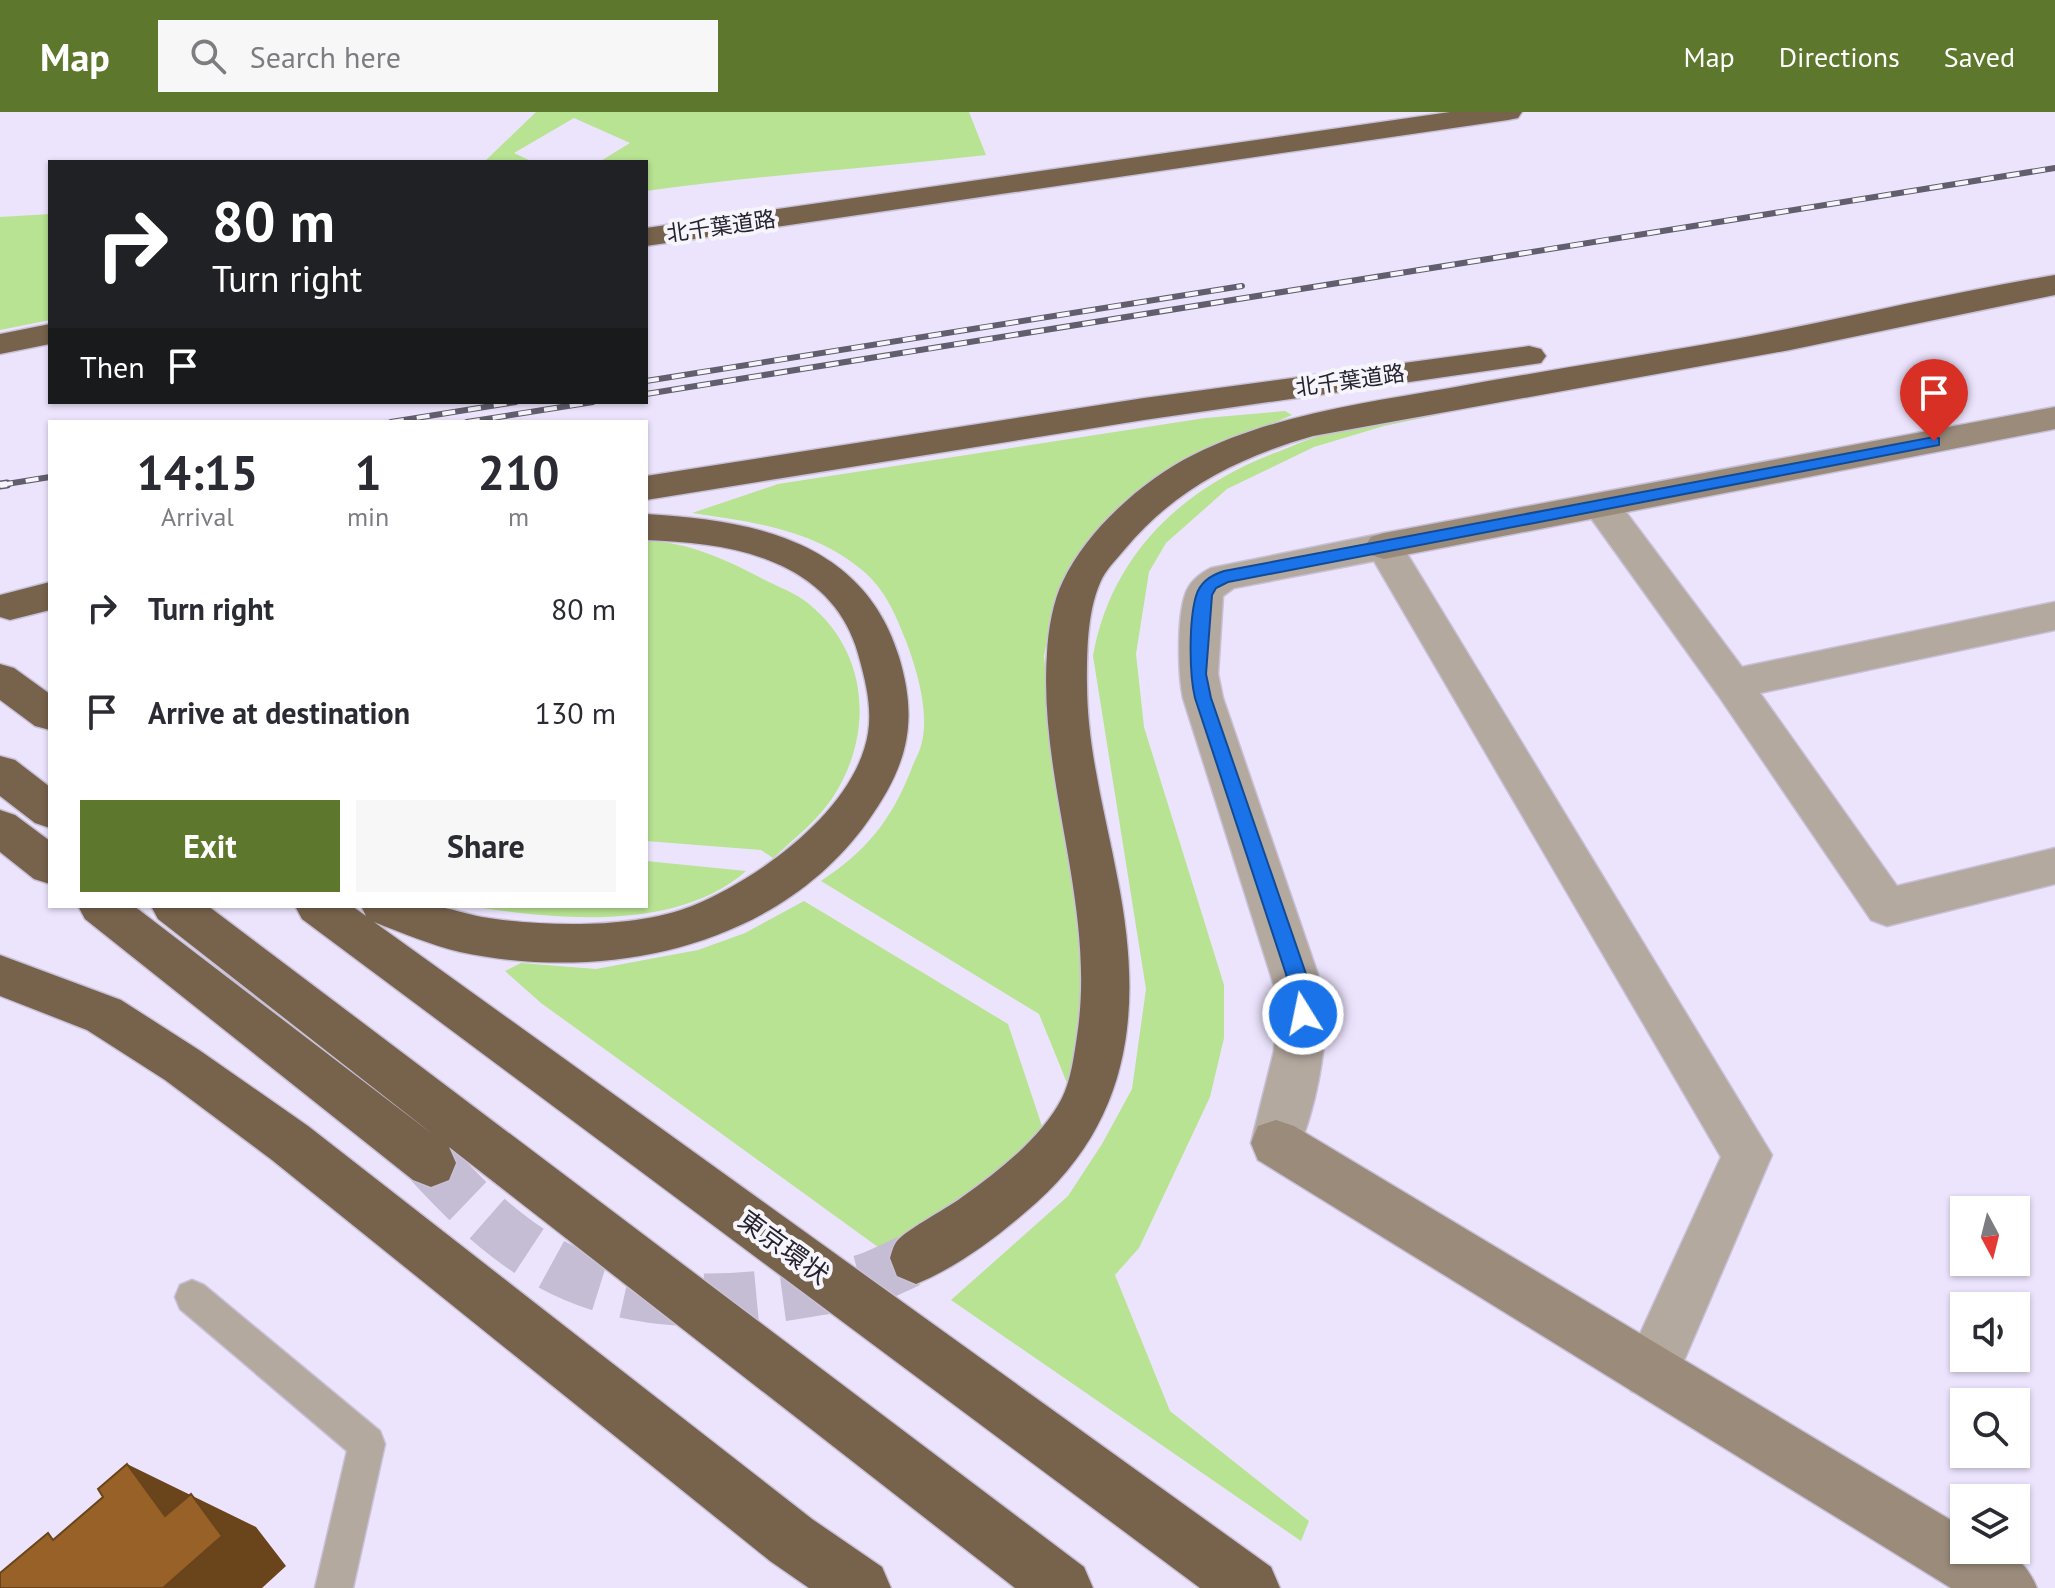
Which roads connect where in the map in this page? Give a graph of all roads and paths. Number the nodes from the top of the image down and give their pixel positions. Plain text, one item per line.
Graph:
1 (1508, 112) edge
2 (648, 237) edge
3 (2055, 285) edge
4 (1992, 296) junction
5 (48, 334) edge
6 (0, 344) edge
7 (2055, 418) edge
8 (648, 488) edge
9 (1601, 505) junction
10 (648, 527) edge
11 (1384, 546) junction
12 (48, 598) edge
13 (10, 606) dead end
14 (2055, 616) edge
15 (0, 679) edge
16 (1732, 684) junction
17 (46, 710) edge
18 (0, 772) edge
19 (48, 809) edge
20 (0, 827) edge
21 (48, 864) edge
22 (2055, 866) edge
23 (104, 908) edge
24 (177, 908) edge
25 (321, 908) edge
26 (390, 908) edge
27 (0, 975) edge
28 (431, 1163) tunnel mouth
29 (916, 1258) tunnel mouth
30 (192, 1297) dead end
31 (1651, 1371) junction
32 (334, 1588) edge
33 (861, 1588) edge
34 (1063, 1588) edge
35 (1250, 1588) edge
36 (2007, 1588) edge

1 - 2 highway, 北千葉道路
3 - 4 highway, 北千葉道路
4 - 8 highway, 北千葉道路
4 - 29 highway
5 - 6 highway
7 - 9 street
9 - 11 street
9 - 16 street
10 - 26 highway
11 - 31 street
11 - 31 street
12 - 13 highway
14 - 16 street
15 - 17 highway
16 - 22 street
18 - 19 highway
20 - 21 highway
23 - 28 highway
24 - 34 highway
25 - 35 highway, 東京環状
27 - 33 highway
30 - 32 lane
31 - 36 street

